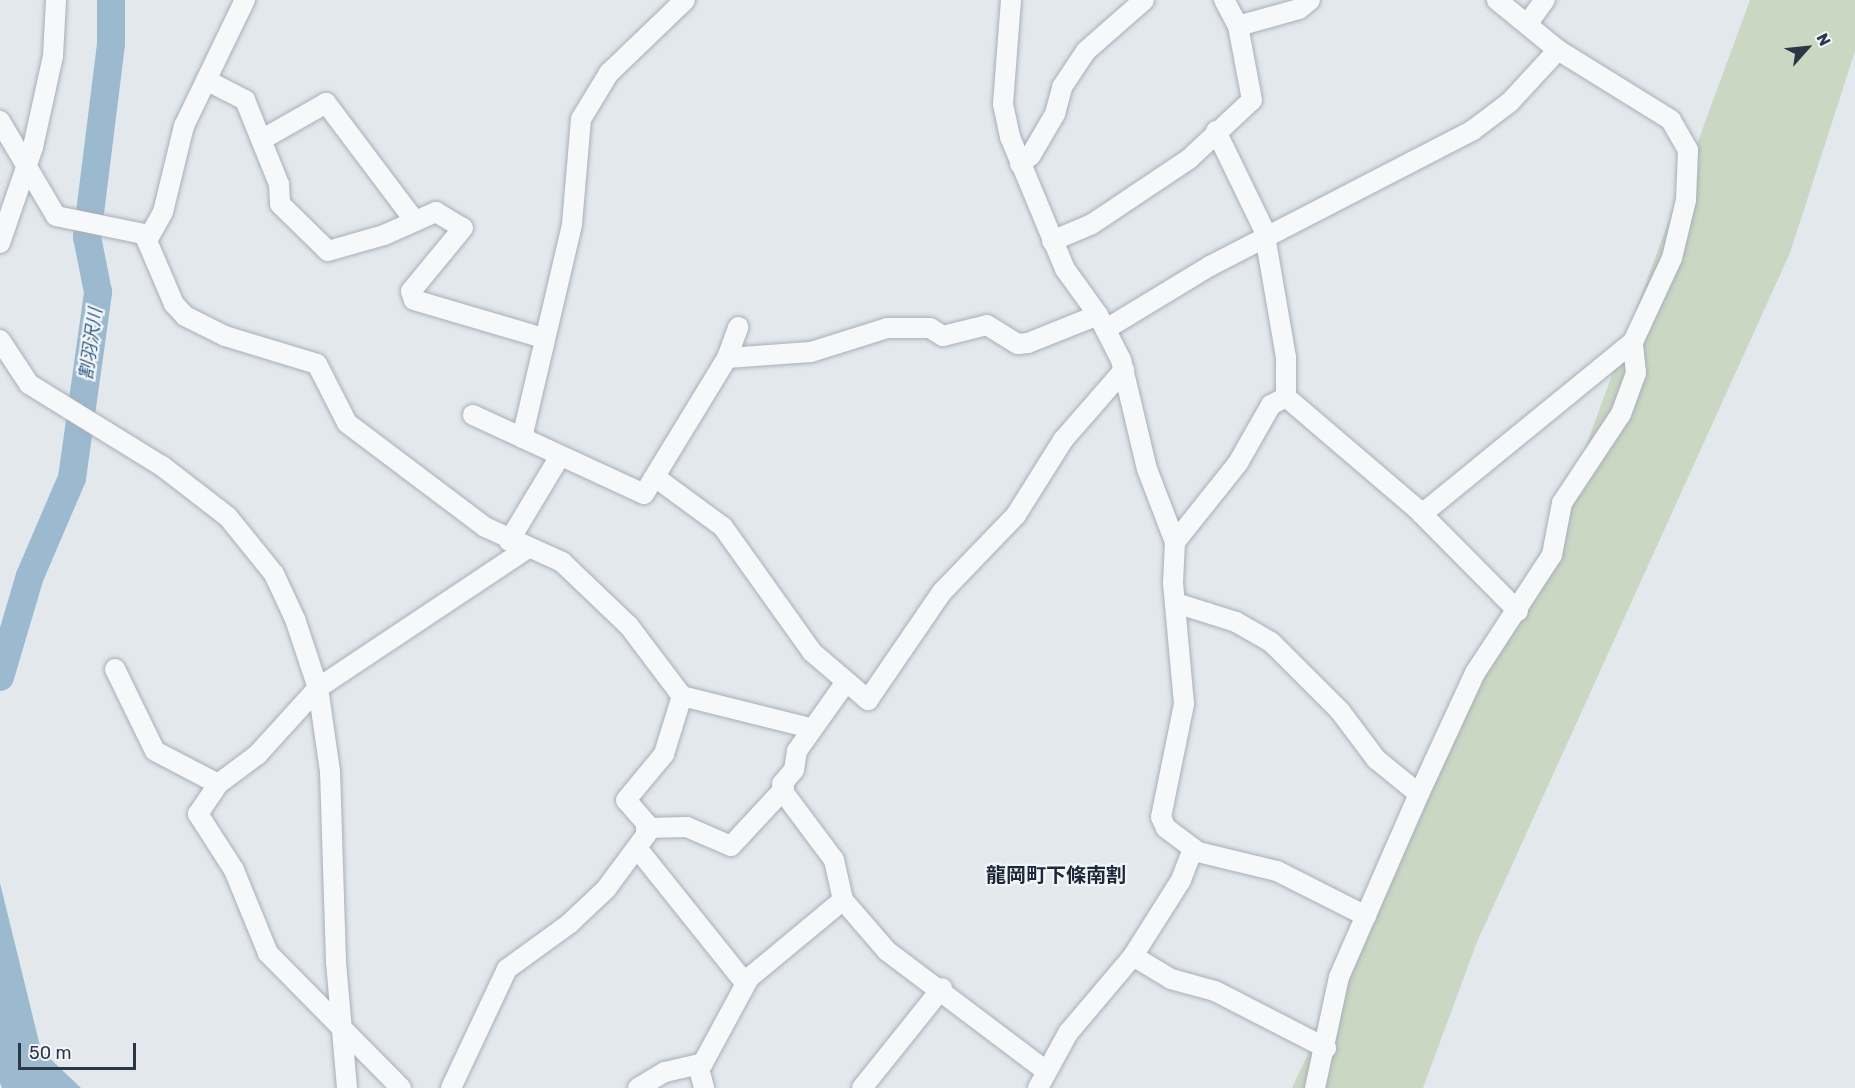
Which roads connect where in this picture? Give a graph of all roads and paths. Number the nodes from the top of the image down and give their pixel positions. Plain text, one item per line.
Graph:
1 (56, 0) edge
2 (245, 0) edge
3 (685, 0) edge
4 (1011, 0) edge
5 (1144, 0) edge
6 (1224, 0) edge
7 (1310, 0) edge
8 (1497, 0) edge
9 (1545, 0) edge
10 (1528, 23) junction
11 (1238, 26) junction
12 (1558, 50) junction
13 (207, 80) junction
14 (0, 121) edge
15 (1216, 131) junction
16 (261, 140) junction
17 (1020, 165) junction
18 (26, 167) junction
19 (415, 221) junction
20 (148, 239) junction
21 (1267, 240) junction
22 (1052, 241) junction
23 (0, 243) edge
24 (1102, 322) junction
25 (738, 327) dead end
26 (543, 338) junction
27 (0, 340) edge
28 (1633, 342) junction
29 (727, 358) junction
30 (1124, 370) junction
31 (1286, 397) junction
32 (473, 415) dead end
33 (522, 438) junction
34 (560, 456) junction
35 (655, 477) junction
36 (1422, 514) junction
37 (509, 541) junction
38 (1175, 542) junction
39 (528, 548) junction
40 (1176, 603) junction
41 (1518, 611) junction
42 (115, 669) dead end
43 (846, 682) junction
44 (318, 688) junction
45 (682, 696) junction
46 (810, 728) junction
47 (218, 784) junction
48 (784, 789) junction
49 (1419, 794) junction
50 (646, 828) junction
51 (637, 848) junction
52 (1193, 848) junction
53 (843, 900) junction
54 (1366, 916) junction
55 (1133, 956) junction
56 (745, 983) junction
57 (942, 988) junction
58 (344, 1036) junction
59 (1326, 1048) junction
60 (698, 1065) junction
61 (1041, 1079) edge
62 (347, 1088) edge
63 (401, 1088) edge
64 (451, 1088) edge
65 (638, 1088) edge
66 (704, 1088) edge
67 (862, 1088) edge
68 (1315, 1088) edge

1 - 18 street
2 - 13 street
3 - 26 street
4 - 17 street
5 - 17 street
6 - 11 street
7 - 11 street
8 - 10 street
9 - 10 street
10 - 12 street
11 - 15 street
12 - 21 street
12 - 28 street
13 - 16 street
13 - 20 street
14 - 18 street
15 - 21 street
15 - 22 street
16 - 19 street
16 - 19 street
17 - 22 street
18 - 20 street
18 - 23 street
19 - 26 street
20 - 37 street
21 - 24 street
21 - 31 street
22 - 24 street
24 - 29 street
24 - 30 street
25 - 29 street
26 - 33 street
27 - 44 street
28 - 36 street
28 - 41 street
29 - 35 street
30 - 38 street
30 - 43 street
31 - 36 street
31 - 38 street
32 - 33 street
33 - 34 street
34 - 35 street
34 - 37 street
35 - 43 street
36 - 41 street
37 - 39 street
38 - 40 street
39 - 44 street
39 - 45 street
40 - 49 street
40 - 52 street
41 - 49 street
42 - 47 street
43 - 46 street
44 - 47 street
44 - 58 street
45 - 46 street
45 - 50 street
46 - 48 street
47 - 58 street
48 - 50 street
48 - 53 street
49 - 54 street
50 - 51 street
51 - 56 street
51 - 64 street
52 - 54 street
52 - 55 street
53 - 56 street
53 - 57 street
54 - 59 street
55 - 59 street
55 - 61 street
56 - 60 street
57 - 61 street
57 - 67 street
58 - 62 street
58 - 63 street
59 - 68 street
60 - 65 street
60 - 66 street

